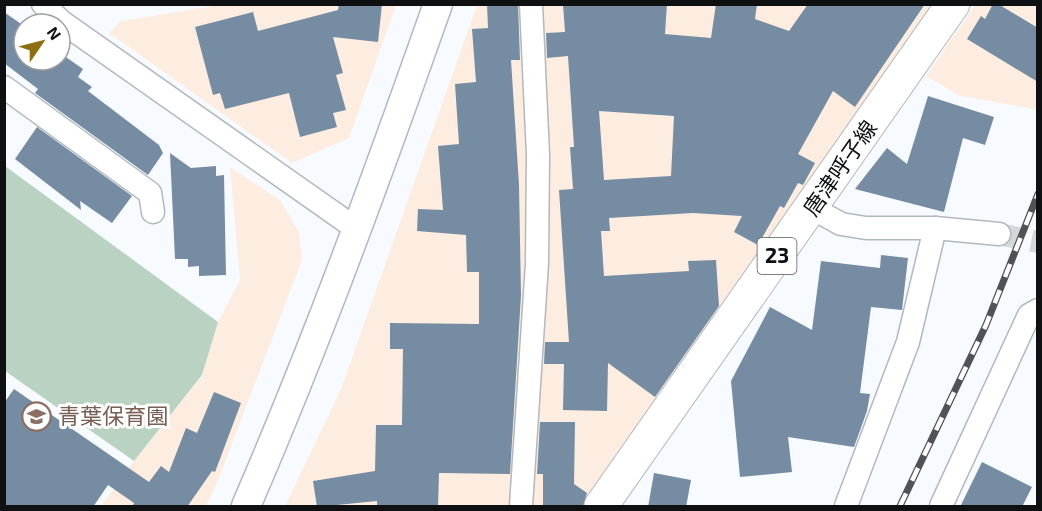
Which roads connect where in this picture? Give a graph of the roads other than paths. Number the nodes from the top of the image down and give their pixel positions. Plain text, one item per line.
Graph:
1 (43, 4) edge
2 (438, 4) edge
3 (531, 4) edge
4 (953, 4) edge
5 (4, 87) edge
6 (812, 208) junction
7 (153, 212) dead end
8 (935, 228) junction
9 (358, 230) junction
10 (999, 234) tunnel mouth
11 (1038, 310) edge
12 (246, 507) edge
13 (521, 507) edge
14 (601, 507) edge
15 (846, 507) edge
16 (941, 507) edge

1 - 9 street
2 - 9 street
3 - 13 street
4 - 6 main road, 唐津呼子線 / 23
5 - 7 street
6 - 8 street
6 - 14 main road, 唐津呼子線 / 23
8 - 10 street
8 - 15 street
9 - 12 street
11 - 16 street

